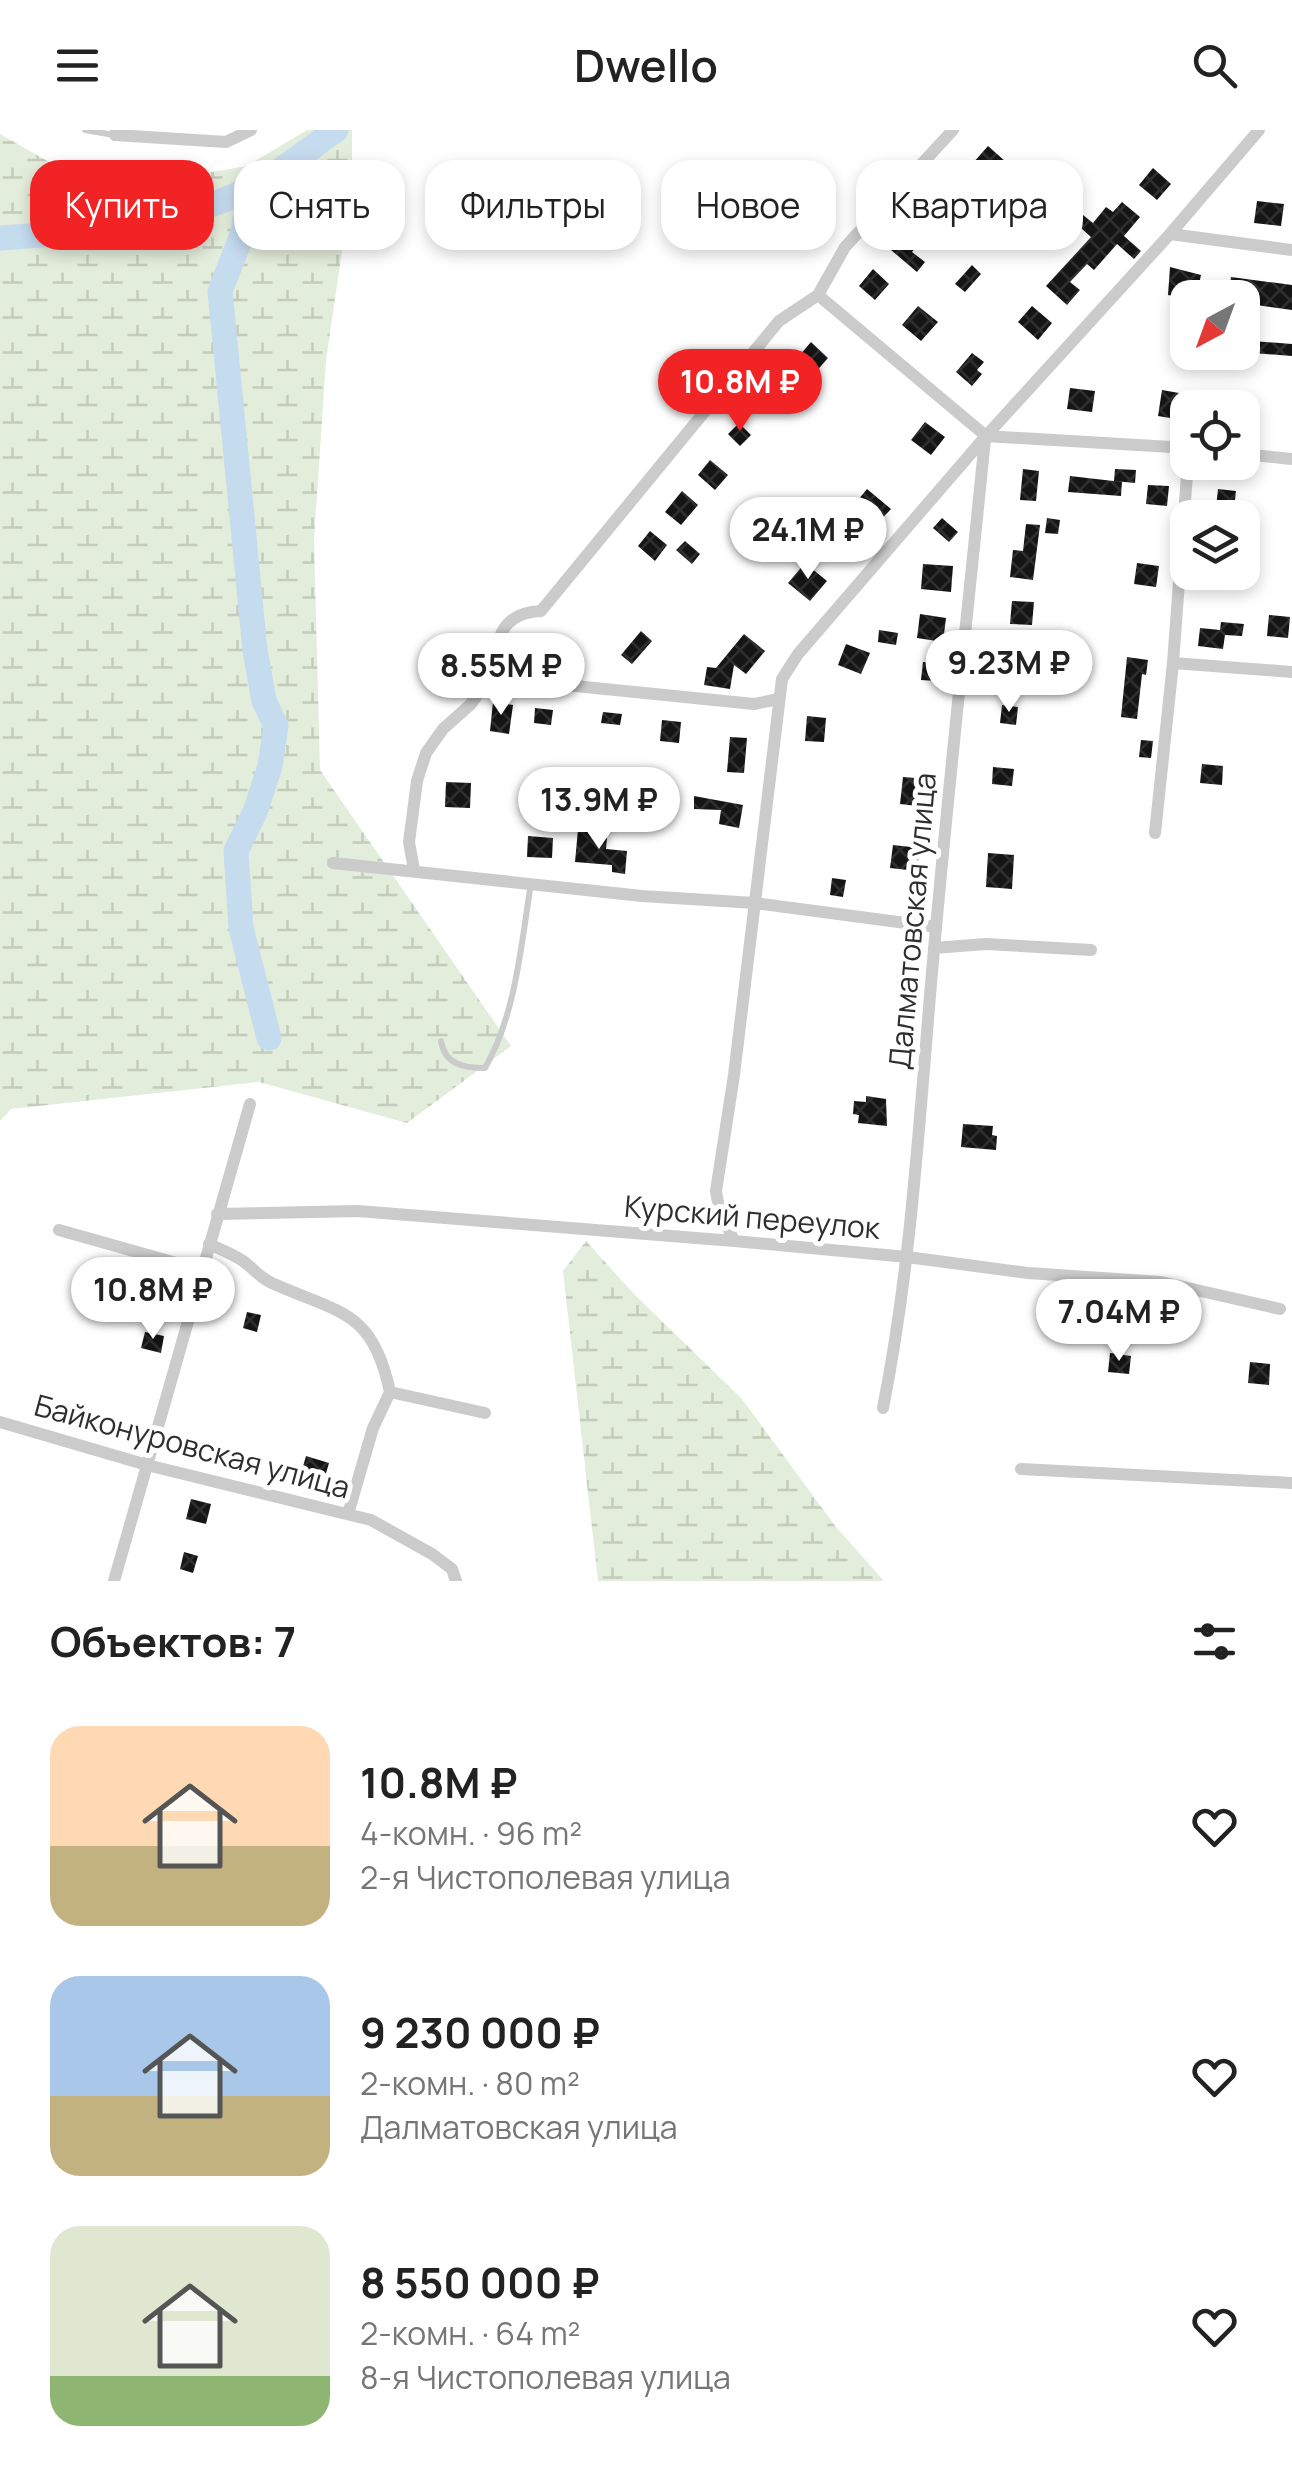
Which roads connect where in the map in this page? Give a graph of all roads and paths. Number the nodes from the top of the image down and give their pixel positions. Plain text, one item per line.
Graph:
1 (86, 130) edge
2 (251, 130) edge
3 (953, 130) edge
4 (1259, 130) edge
5 (115, 132) edge
6 (1170, 234) junction
7 (1292, 250) edge
8 (818, 295) junction
9 (986, 436) junction
10 (1170, 447) edge
11 (1260, 456) edge
12 (1292, 459) edge
13 (1187, 480) edge
14 (1174, 662) junction
15 (1292, 672) edge
16 (496, 678) junction
17 (779, 700) junction
18 (1155, 833) dead end
19 (334, 862) dead end
20 (414, 870) junction
21 (531, 882) junction
22 (755, 903) junction
23 (936, 927) junction
24 (934, 948) junction
25 (1091, 950) dead end
26 (441, 1041) dead end
27 (250, 1104) dead end
28 (217, 1214) junction
29 (59, 1230) dead end
30 (734, 1241) junction
31 (208, 1244) junction
32 (907, 1257) junction
33 (202, 1270) junction
34 (1280, 1309) dead end
35 (390, 1392) junction
36 (883, 1408) dead end
37 (485, 1412) dead end
38 (0, 1422) edge
39 (146, 1465) junction
40 (1021, 1468) dead end
41 (1292, 1483) edge
42 (348, 1514) junction
43 (114, 1581) edge
44 (456, 1581) edge

1 - 5 lane
2 - 5 street
3 - 8 street
4 - 6 street
6 - 7 street
6 - 9 street
8 - 9 street
8 - 16 street
9 - 10 street
9 - 17 street
9 - 23 street, Далматовская улица
11 - 12 street
13 - 14 street
14 - 15 street
14 - 18 street
16 - 17 street
16 - 20 street
17 - 22 street
19 - 20 street
20 - 21 street
21 - 22 street
21 - 26 lane
22 - 23 street
22 - 30 street
23 - 24 street, Далматовская улица
24 - 25 street
24 - 32 street, Далматовская улица
27 - 28 street
28 - 30 street, Курский переулок
28 - 31 street
29 - 33 street
30 - 32 street, Курский переулок
31 - 33 street
31 - 35 street
32 - 34 street, Курский переулок
32 - 36 street, Далматовская улица
33 - 39 street
35 - 37 street
35 - 42 street
38 - 39 street, Байконуровская улица
39 - 42 street, Байконуровская улица
39 - 43 street
40 - 41 street
42 - 44 street, Байконуровская улица

